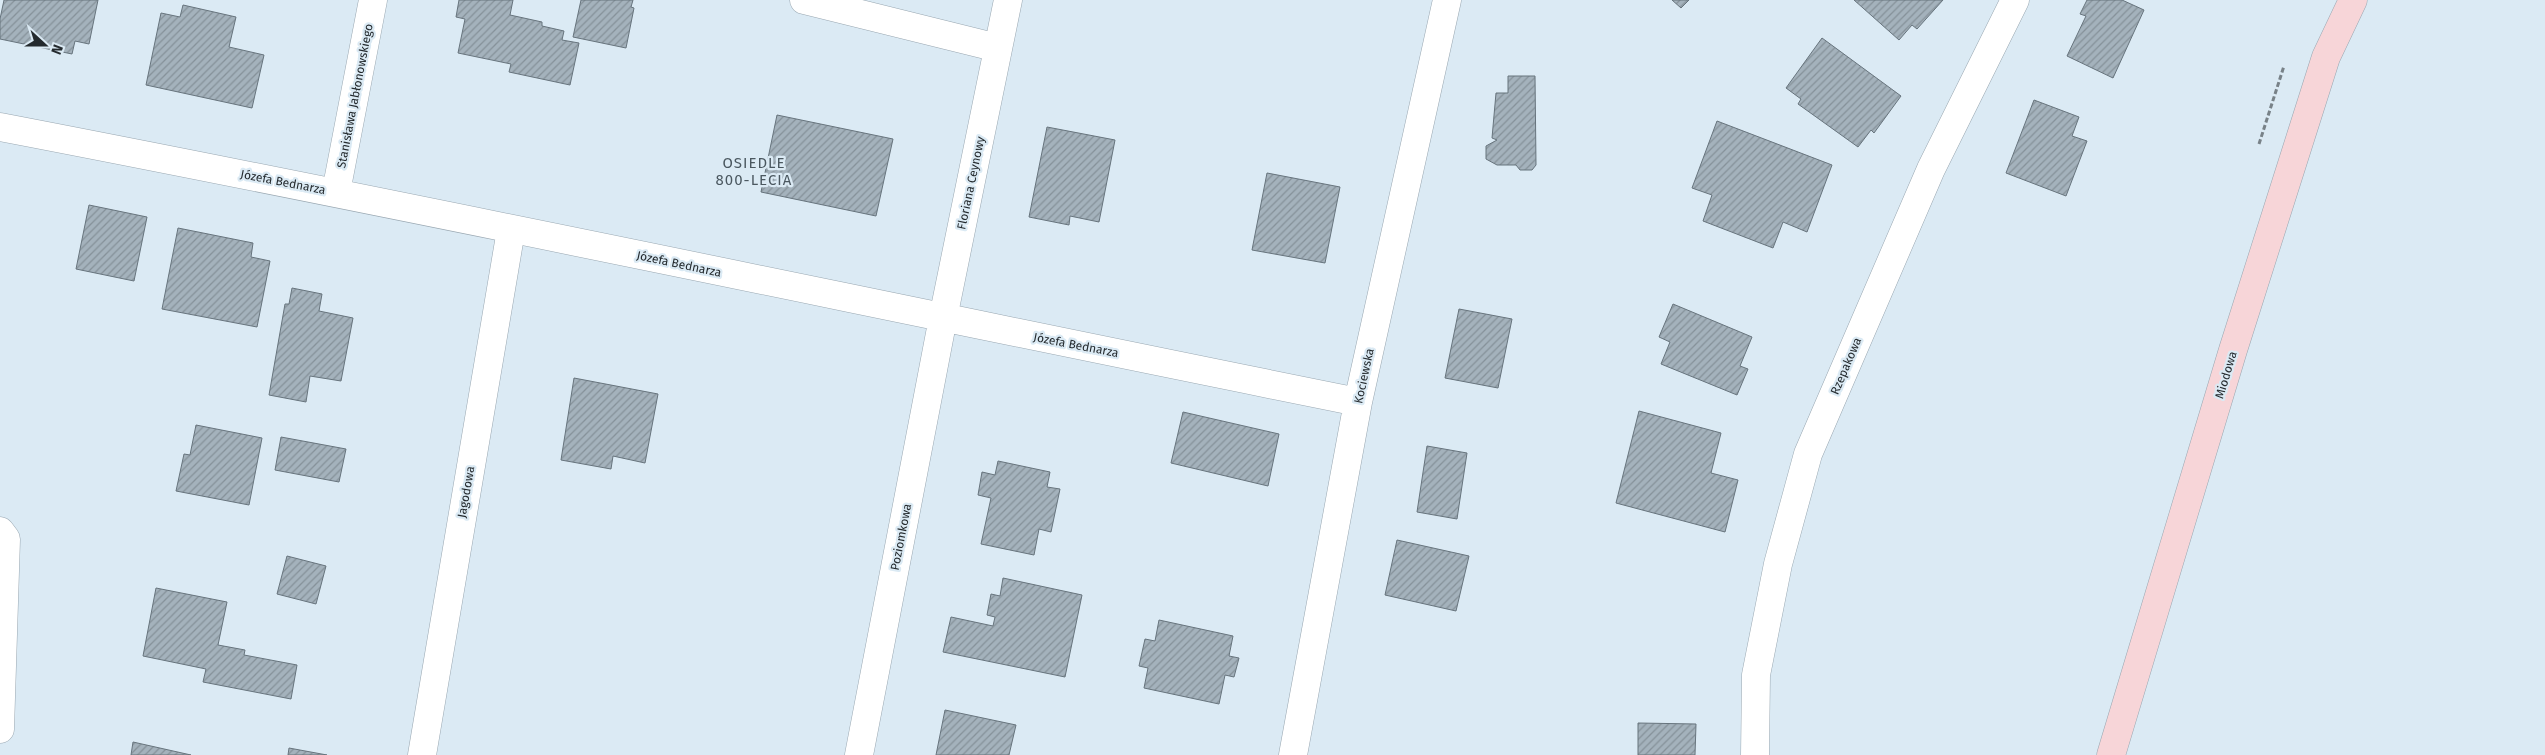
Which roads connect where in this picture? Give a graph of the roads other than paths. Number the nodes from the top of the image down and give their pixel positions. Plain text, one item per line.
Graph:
1 (373, 0) edge
2 (804, 0) edge
3 (1008, 0) edge
4 (1447, 0) edge
5 (2015, 0) edge
6 (2353, 0) edge
7 (998, 48) junction
8 (0, 127) edge
9 (336, 192) junction
10 (511, 230) junction
11 (943, 318) junction
12 (1358, 402) junction
13 (0, 531) edge
14 (0, 729) edge
15 (422, 755) edge
16 (859, 755) edge
17 (1293, 755) edge
18 (1755, 755) edge
19 (2111, 755) edge

1 - 9 street, Stanisława Jabłonowskiego
2 - 7 street
3 - 7 street, Floriana Ceynowy
4 - 12 street, Kociewska
5 - 18 street, Rzepakowa
6 - 19 main road, Miodowa
7 - 11 street, Floriana Ceynowy
8 - 9 street, Józefa Bednarza
9 - 10 street, Józefa Bednarza
10 - 11 street, Józefa Bednarza
10 - 15 street, Jagodowa
11 - 12 street, Józefa Bednarza
11 - 16 street, Poziomkowa
12 - 17 street, Kociewska
13 - 14 street

